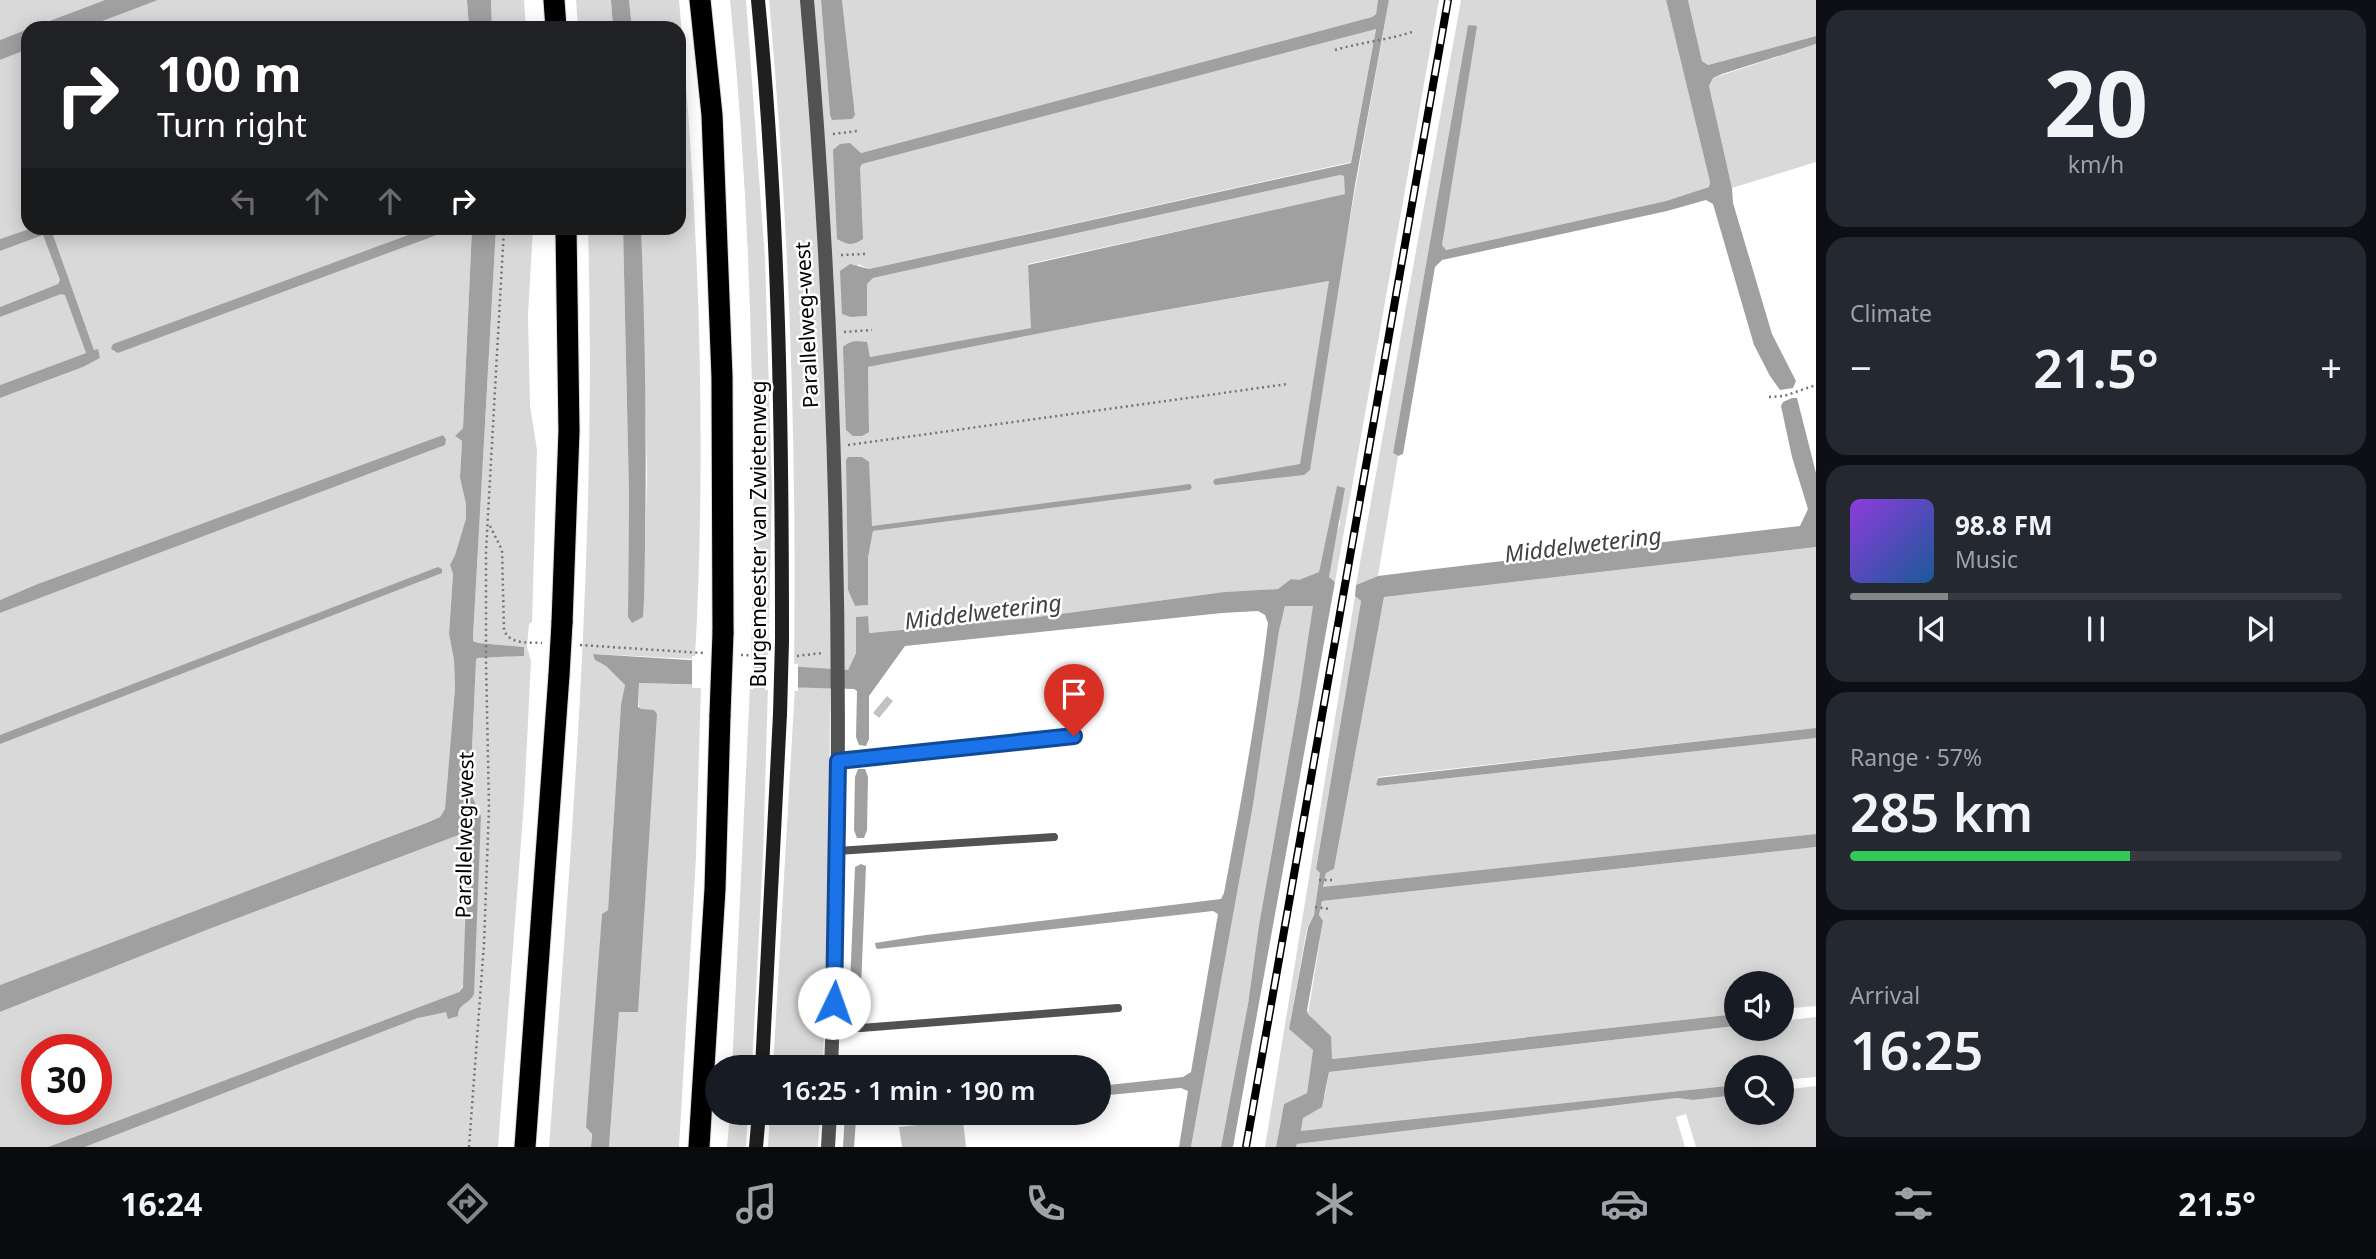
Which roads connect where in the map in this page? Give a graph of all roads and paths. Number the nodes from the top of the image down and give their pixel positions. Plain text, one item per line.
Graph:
1 (554, 0) edge
2 (700, 0) edge
3 (758, 0) edge
4 (807, 0) edge
5 (556, 21) edge
6 (1415, 31) dead end
7 (1335, 50) dead end
8 (857, 131) dead end
9 (819, 136) junction
10 (504, 235) edge
11 (566, 235) edge
12 (865, 254) dead end
13 (825, 256) junction
14 (872, 330) dead end
15 (828, 334) junction
16 (1288, 384) dead end
17 (1816, 385) edge
18 (1769, 397) dead end
19 (834, 447) junction
20 (489, 523) junction
21 (541, 642) dead end
22 (568, 644) dead end
23 (707, 653) dead end
24 (735, 654) dead end
25 (839, 654) junction
26 (775, 656) dead end
27 (788, 656) dead end
28 (1074, 736) dead end
29 (838, 761) junction
30 (1054, 837) dead end
31 (837, 851) junction
32 (1319, 880) dead end
33 (1334, 880) dead end
34 (1315, 908) dead end
35 (1329, 909) dead end
36 (1118, 1008) dead end
37 (833, 1027) junction
38 (763, 1055) edge
39 (832, 1055) edge
40 (758, 1125) edge
41 (829, 1125) edge
42 (468, 1147) edge
43 (525, 1147) edge
44 (699, 1147) edge
45 (756, 1147) edge
46 (828, 1147) edge

1 - 5 highway
2 - 44 highway, bridge
3 - 38 main road, Burgemeester van Zwietenweg, bridge
4 - 9 street, Parallelweg-west
6 - 7 path
8 - 9 path
9 - 13 street, Parallelweg-west
10 - 20 path, Parallelweg-west
11 - 43 highway, bridge
12 - 13 path
13 - 15 street, Parallelweg-west
14 - 15 path
15 - 19 street, Parallelweg-west
16 - 19 path
17 - 18 path
19 - 25 street, Parallelweg-west
20 - 21 path, Parallelweg-west
20 - 42 path, Parallelweg-west
22 - 23 path
24 - 26 path
25 - 27 path
25 - 29 street, Parallelweg-west
28 - 29 lane
29 - 31 street, Parallelweg-west
30 - 31 lane
31 - 37 street, Parallelweg-west
32 - 33 path
34 - 35 path
36 - 37 lane
37 - 39 street, Parallelweg-west
40 - 45 main road
41 - 46 street

